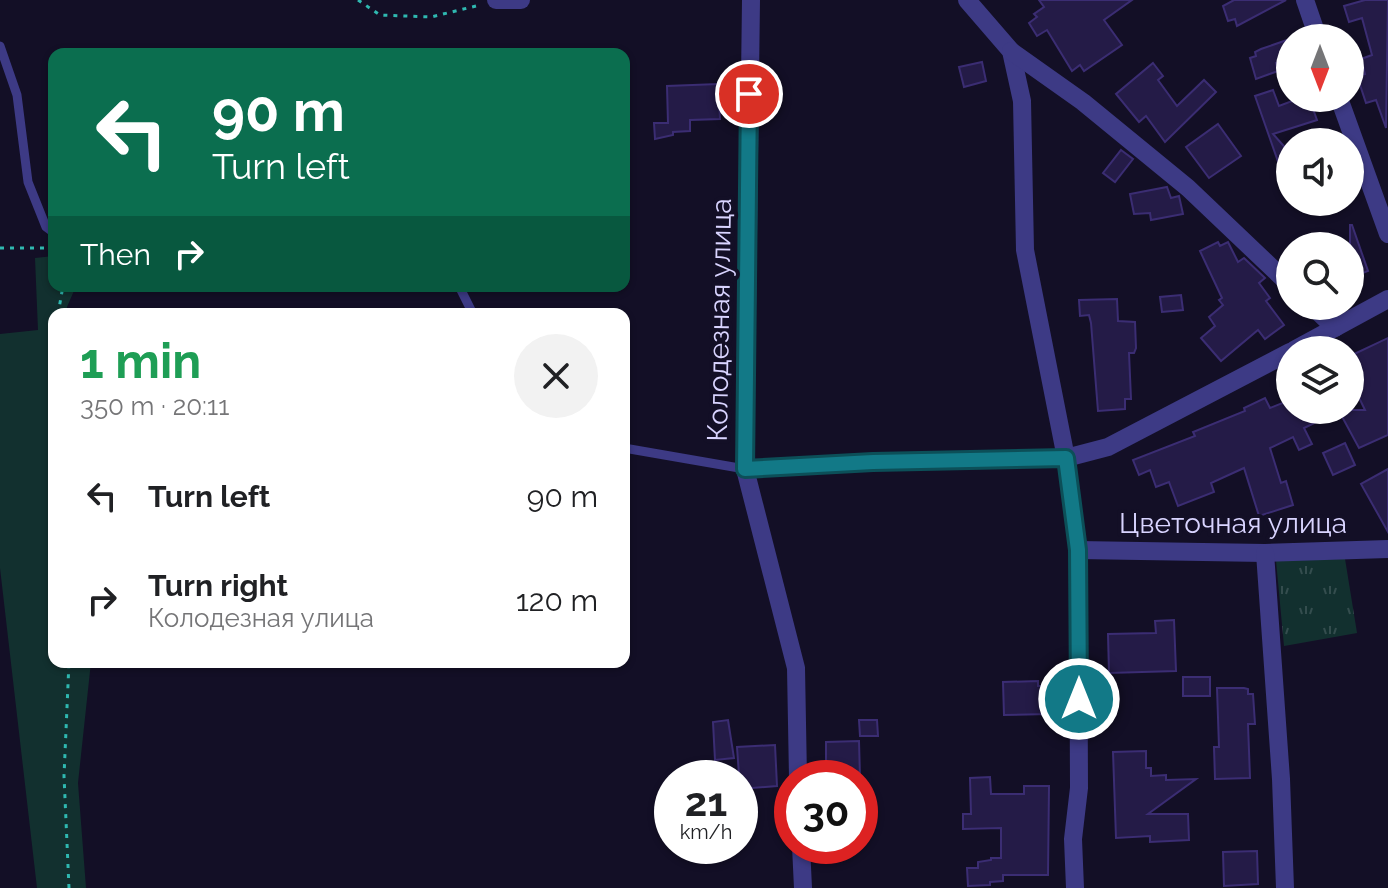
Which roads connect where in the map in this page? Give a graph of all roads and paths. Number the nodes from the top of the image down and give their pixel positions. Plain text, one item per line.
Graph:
1 (358, 0) edge
2 (497, 0) edge
3 (521, 0) edge
4 (751, 0) edge
5 (967, 0) edge
6 (1305, 0) edge
7 (1313, 24) edge
8 (0, 46) edge
9 (1011, 51) junction
10 (1344, 112) edge
11 (48, 228) edge
12 (1388, 234) edge
13 (0, 248) edge
14 (48, 248) edge
15 (1276, 272) edge
16 (1388, 299) edge
17 (1327, 320) edge
18 (1335, 328) junction
19 (1320, 336) edge
20 (1276, 359) edge
21 (630, 449) edge
22 (1066, 458) junction
23 (745, 469) junction
24 (1388, 549) edge
25 (1078, 550) junction
26 (1265, 553) junction
27 (69, 668) edge
28 (798, 760) edge
29 (802, 864) edge
30 (69, 888) edge
31 (803, 888) edge
32 (1075, 888) edge
33 (1285, 888) edge

1 - 2 path
2 - 3 street
4 - 23 street, Колодезная улица
5 - 9 street
6 - 7 street
8 - 11 lane
9 - 15 street
9 - 22 street
10 - 12 street
13 - 14 path
16 - 18 street
17 - 18 street
18 - 19 street
20 - 22 street
21 - 23 lane
22 - 23 lane
22 - 25 street
23 - 28 street, Колодезная улица
24 - 26 street, Цветочная улица
25 - 26 street, Цветочная улица
25 - 32 street
26 - 33 street
27 - 30 path
29 - 31 street

